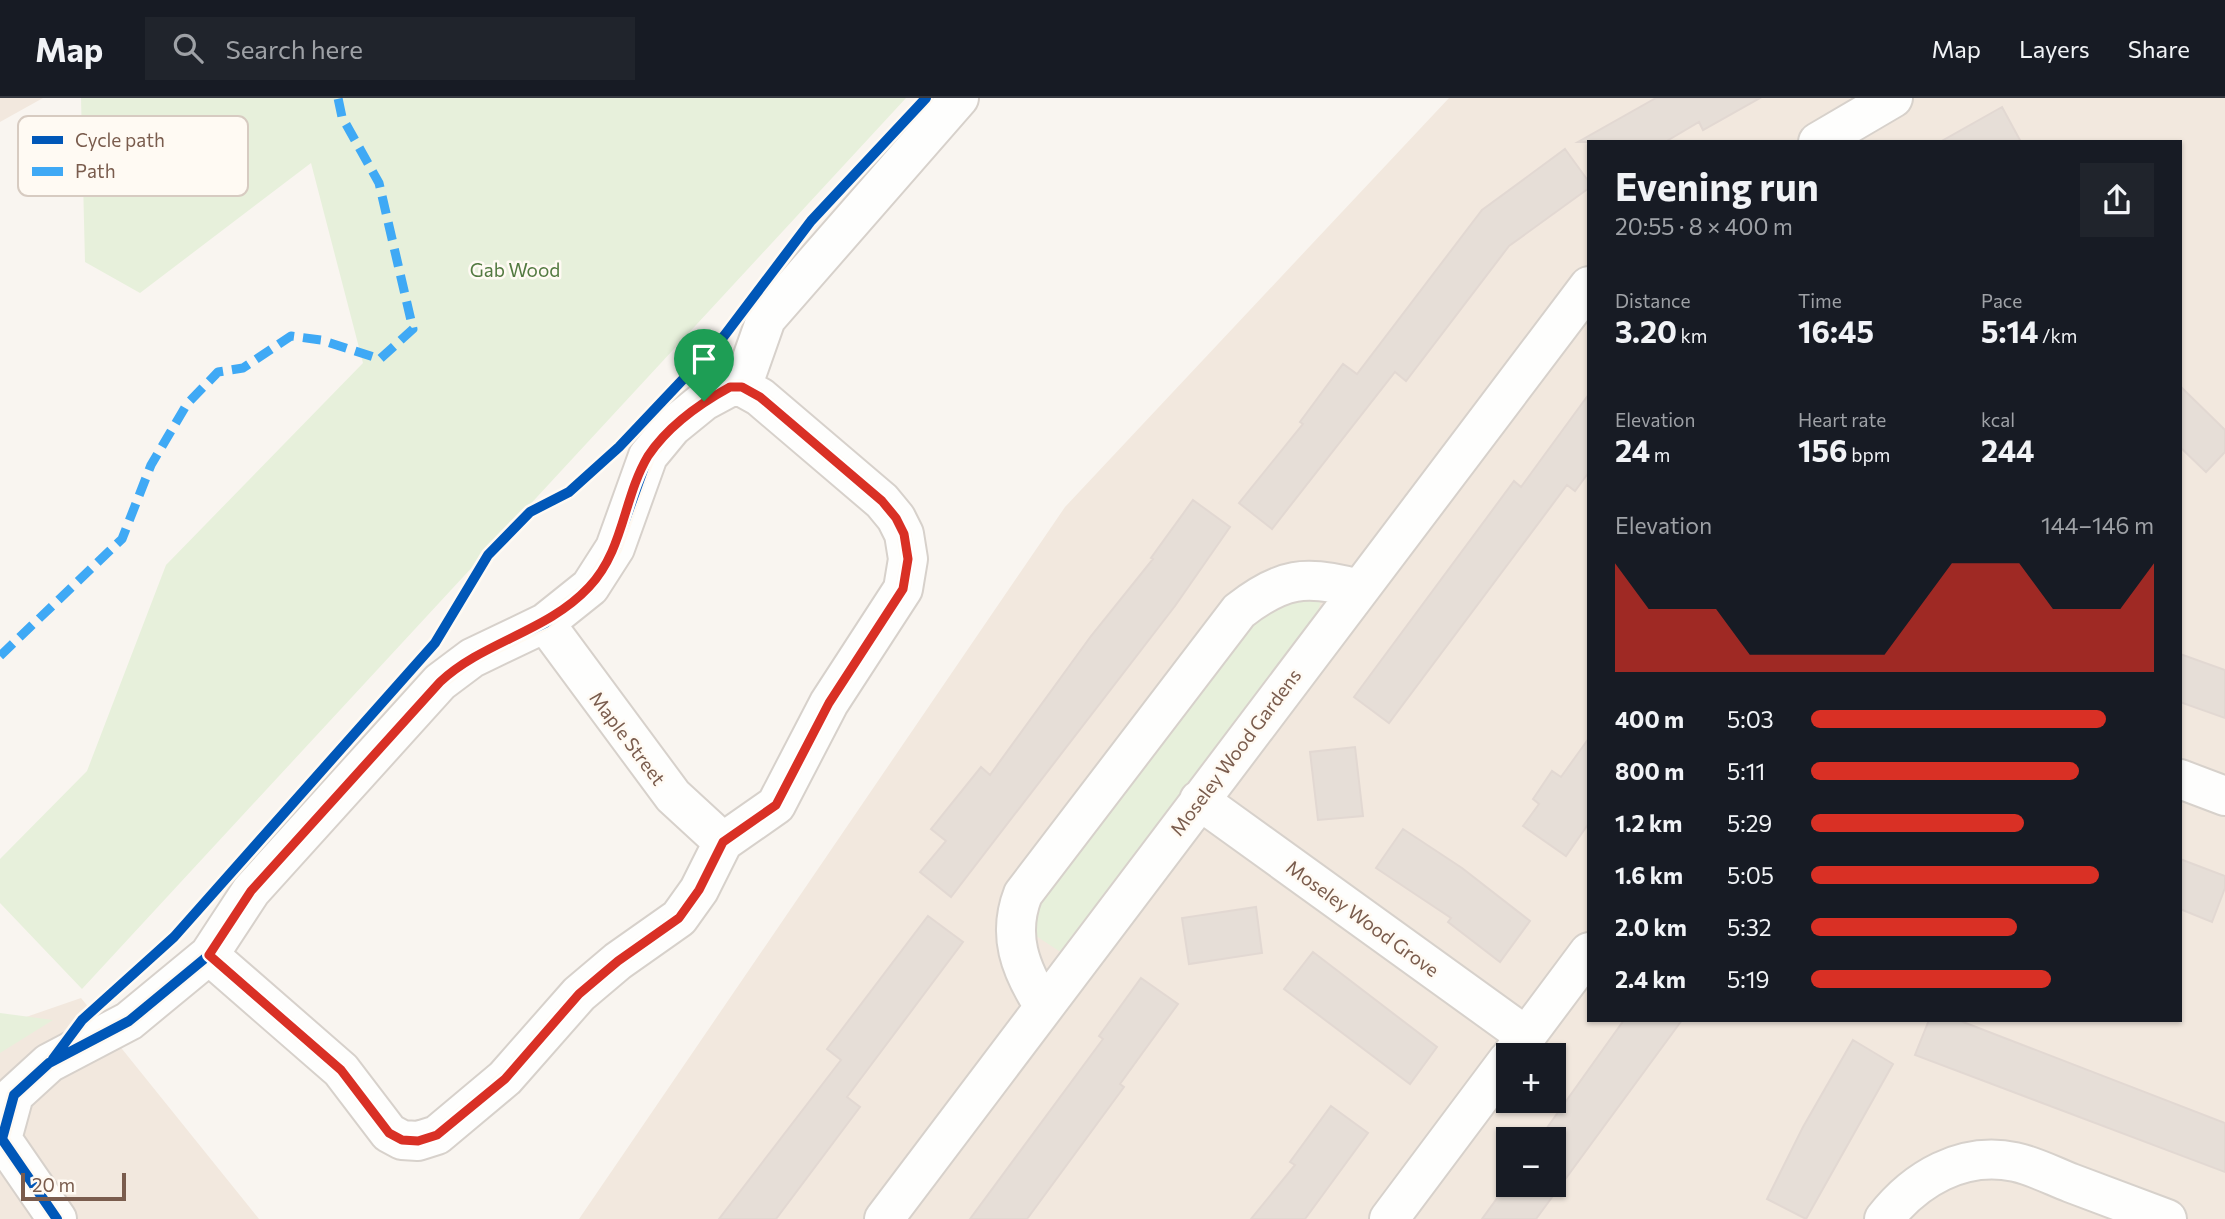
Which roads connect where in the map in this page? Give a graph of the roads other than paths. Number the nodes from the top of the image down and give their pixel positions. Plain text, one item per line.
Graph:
1 (959, 98) edge
2 (1893, 98) edge
3 (1821, 140) edge
4 (1587, 289) edge
5 (742, 387) junction
6 (1358, 589) junction
7 (545, 623) junction
8 (2182, 780) edge
9 (2225, 796) edge
10 (1199, 800) junction
11 (723, 842) junction
12 (209, 955) junction
13 (1587, 955) edge
14 (1043, 1004) junction
15 (1507, 1043) edge
16 (1521, 1043) edge
17 (1496, 1077) edge
18 (1, 1138) edge
19 (57, 1219) edge
20 (884, 1219) edge
21 (1390, 1219) edge
22 (1884, 1219) edge
23 (2167, 1219) edge

1 - 5 street
2 - 3 street
4 - 6 street, Moseley Wood Gardens
5 - 7 street
5 - 11 street
6 - 10 street, Moseley Wood Gardens
6 - 14 street
7 - 11 street, Maple Street
7 - 12 street
8 - 9 street
10 - 14 street, Moseley Wood Gardens
10 - 15 street, Moseley Wood Grove
11 - 12 street
12 - 18 street
13 - 16 street
14 - 20 street, Moseley Wood Gardens
17 - 21 street
18 - 19 street
22 - 23 street

